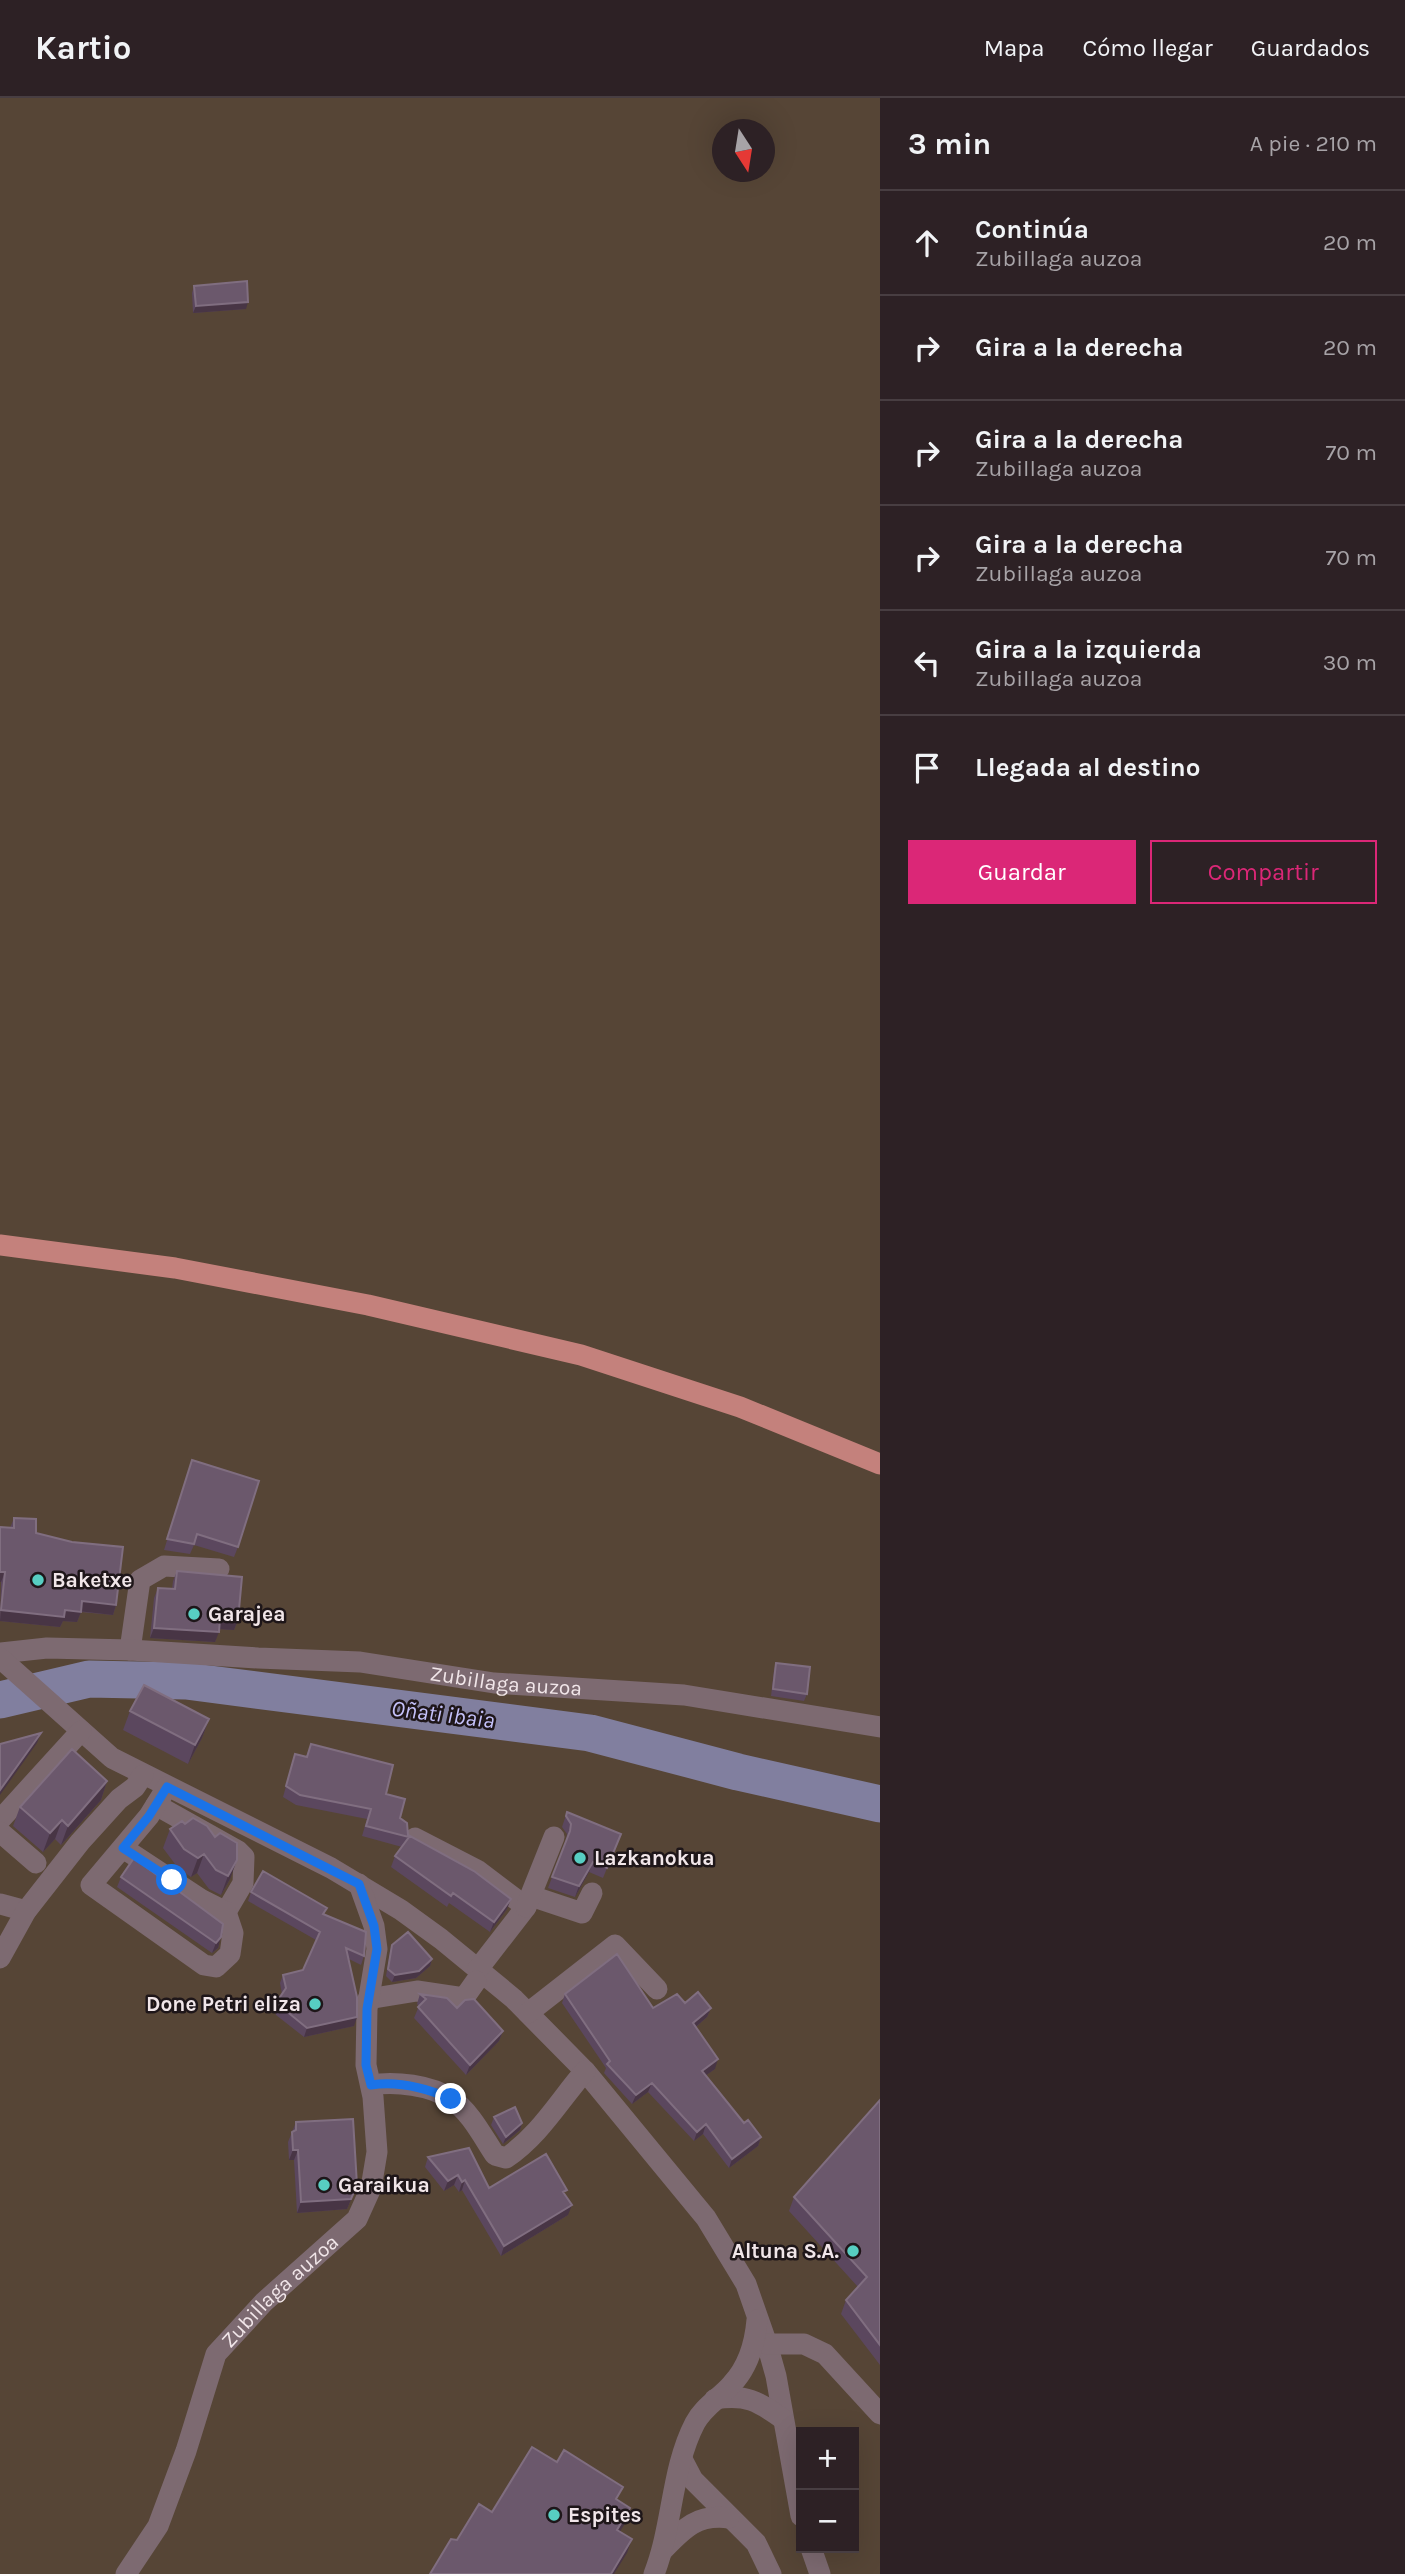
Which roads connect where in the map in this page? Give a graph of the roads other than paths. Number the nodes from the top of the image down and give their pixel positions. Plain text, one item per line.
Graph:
1 (0, 1245) edge
2 (880, 1464) edge
3 (219, 1569) dead end
4 (130, 1650) junction
5 (0, 1656) edge
6 (880, 1727) edge
7 (78, 1730) junction
8 (143, 1775) junction
9 (161, 1796) junction
10 (0, 1820) edge
11 (0, 1832) edge
12 (554, 1836) dead end
13 (415, 1838) edge
14 (123, 1848) junction
15 (36, 1863) dead end
16 (359, 1884) junction
17 (592, 1893) dead end
18 (529, 1901) junction
19 (0, 1904) edge
20 (26, 1911) junction
21 (226, 1912) junction
22 (0, 1958) edge
23 (477, 1975) junction
24 (657, 1989) dead end
25 (368, 1999) junction
26 (528, 2013) junction
27 (585, 2071) junction
28 (371, 2085) junction
29 (757, 2315) junction
30 (767, 2344) junction
31 (715, 2399) junction
32 (880, 2414) edge
33 (783, 2419) junction
34 (682, 2459) junction
35 (796, 2490) edge
36 (729, 2518) junction
37 (663, 2550) junction
38 (813, 2553) edge
39 (126, 2574) edge
40 (654, 2574) edge
41 (771, 2574) edge
42 (820, 2574) edge

1 - 2 main road
3 - 4 street
4 - 5 street, Zubillaga auzoa
4 - 6 street, Zubillaga auzoa
5 - 7 street, Zubillaga auzoa
7 - 8 street, Zubillaga auzoa
7 - 10 street
8 - 9 street, Zubillaga auzoa
8 - 20 street
9 - 14 street
9 - 16 street, Zubillaga auzoa
9 - 21 street, Zubillaga auzoa
11 - 15 street
12 - 18 street
13 - 18 street
14 - 21 street
14 - 21 street
16 - 23 street, Zubillaga auzoa
16 - 25 street, Zubillaga auzoa
17 - 18 street
18 - 23 street
19 - 20 street
20 - 22 street
23 - 25 street
23 - 26 street, Zubillaga auzoa
24 - 26 street
25 - 28 street, Zubillaga auzoa
26 - 27 street, Zubillaga auzoa
27 - 28 street
27 - 29 street, Zubillaga auzoa
28 - 39 street, Zubillaga auzoa
29 - 30 street, Zubillaga auzoa
29 - 31 street, Zubillaga auzoa
30 - 32 street
30 - 33 street, Zubillaga auzoa
31 - 33 street
31 - 34 street, Zubillaga auzoa
33 - 35 street, Zubillaga auzoa
34 - 36 street
34 - 37 street, Zubillaga auzoa
36 - 37 street, Zubillaga auzoa
36 - 41 street
37 - 40 street, Zubillaga auzoa
38 - 42 street

